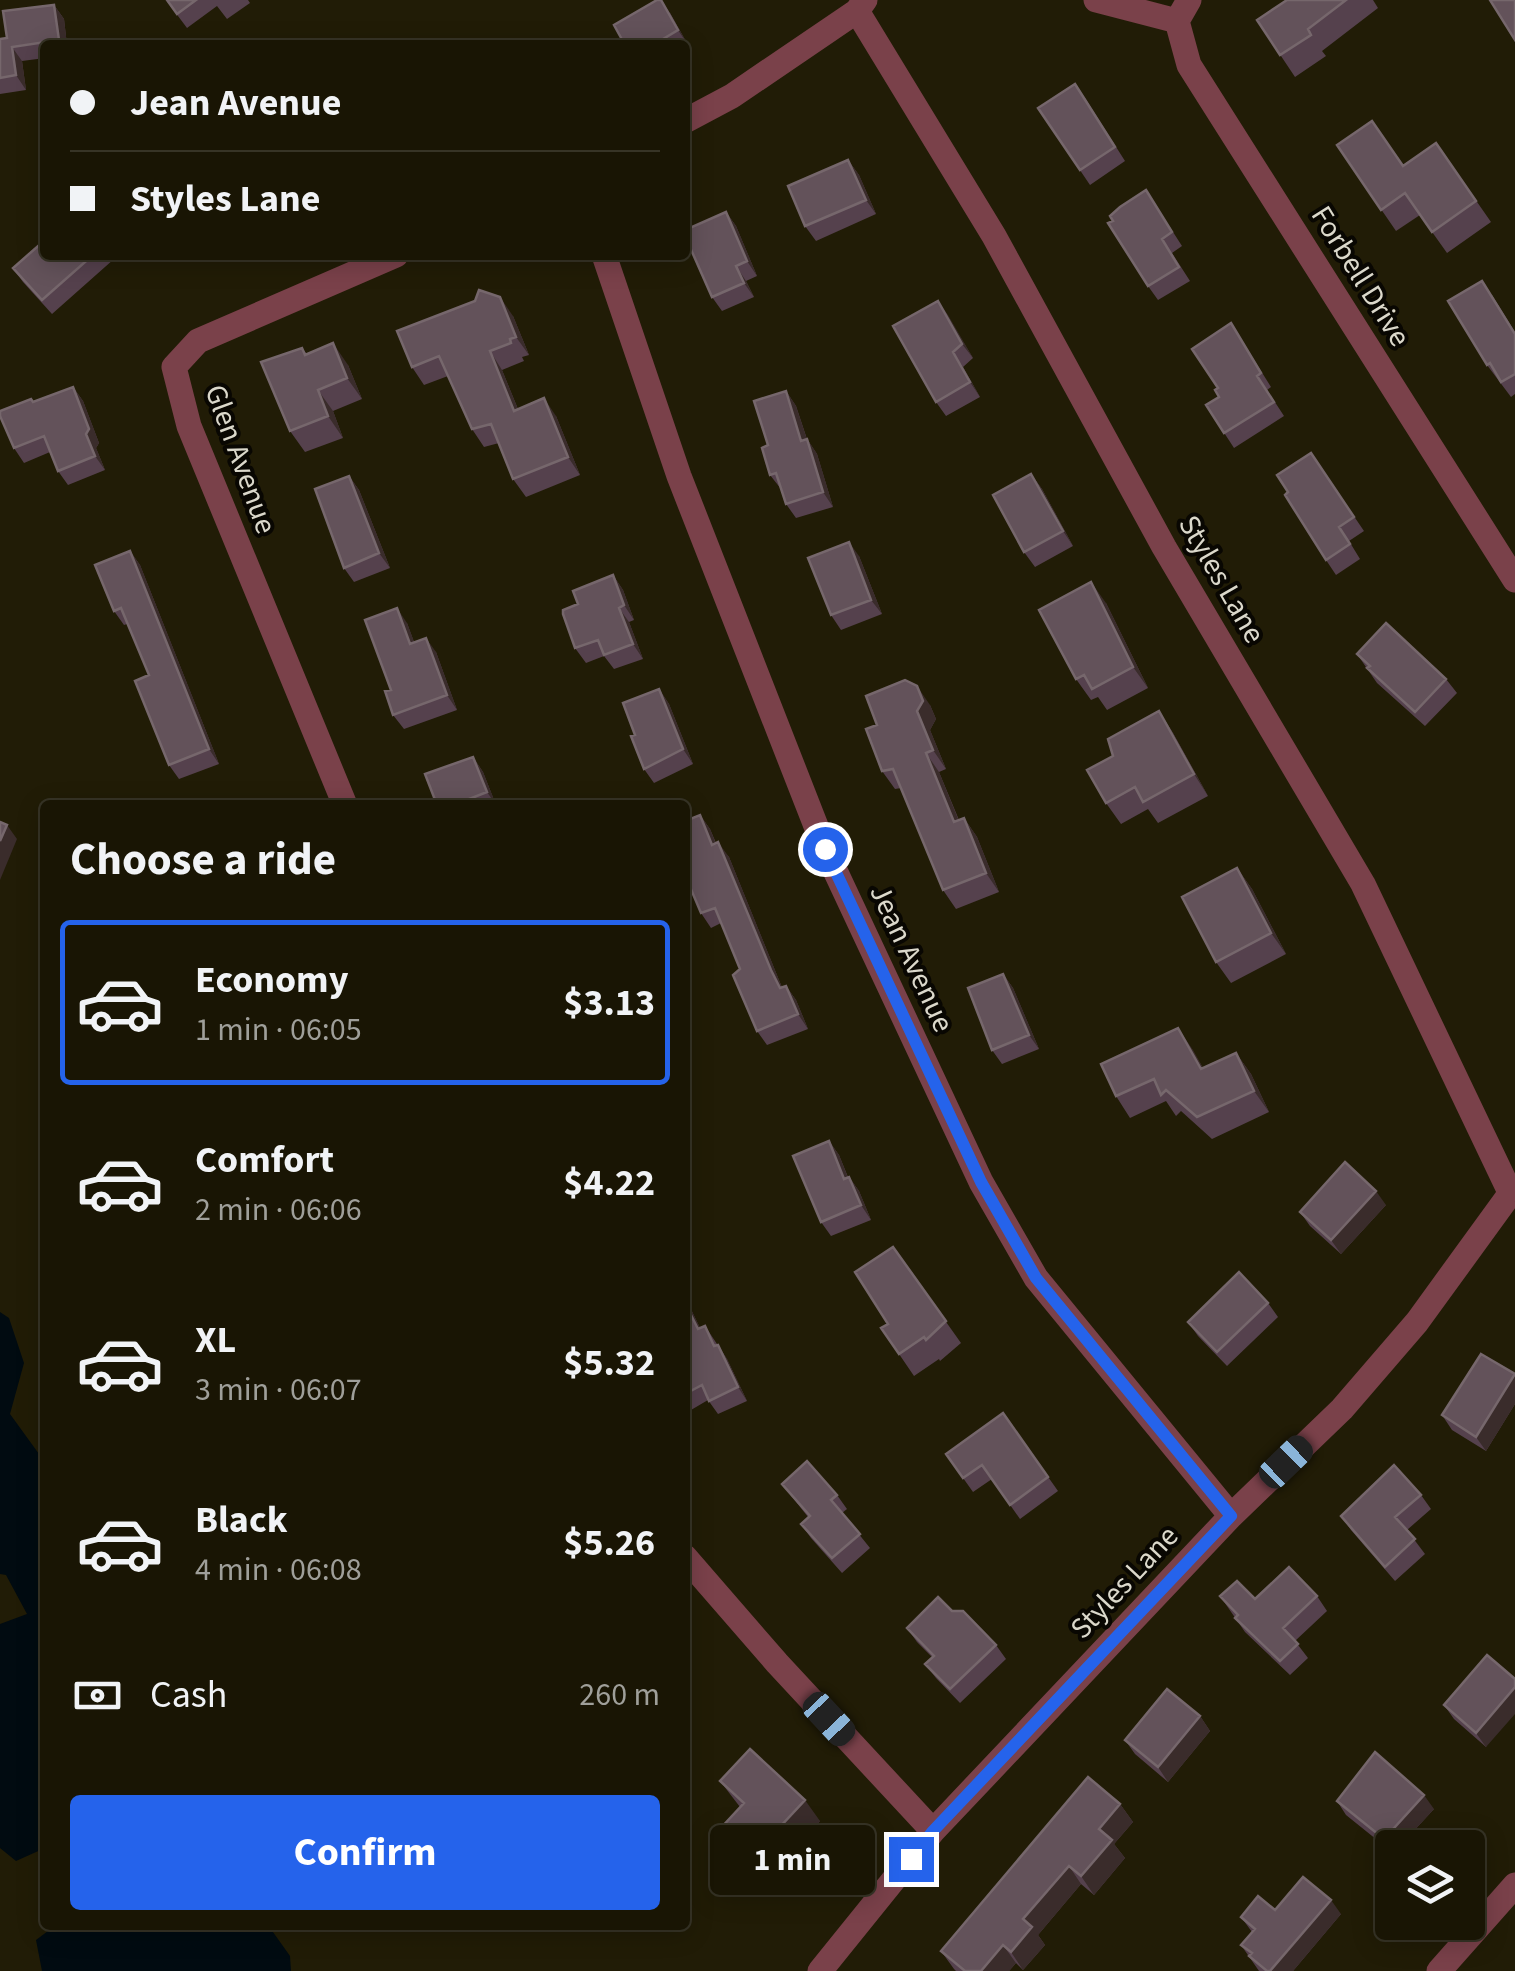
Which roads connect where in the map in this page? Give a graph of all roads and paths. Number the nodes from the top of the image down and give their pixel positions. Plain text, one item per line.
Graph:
1 (1096, 0) edge
2 (861, 5) edge
3 (1183, 10) edge
4 (690, 117) edge
5 (384, 260) edge
6 (606, 260) edge
7 (1515, 580) edge
8 (343, 800) edge
9 (1512, 1188) edge
10 (1231, 1516) junction
11 (690, 1563) edge
12 (933, 1831) junction
13 (1515, 1885) edge
14 (820, 1971) edge
15 (1440, 1971) edge

1 - 3 street
2 - 4 street
2 - 9 street, Styles Lane
3 - 7 street, Forbell Drive
5 - 8 street, Glen Avenue
6 - 10 street, Jean Avenue
9 - 10 street, Styles Lane
10 - 12 street, Styles Lane
11 - 12 street
12 - 14 street, Styles Lane
13 - 15 street

